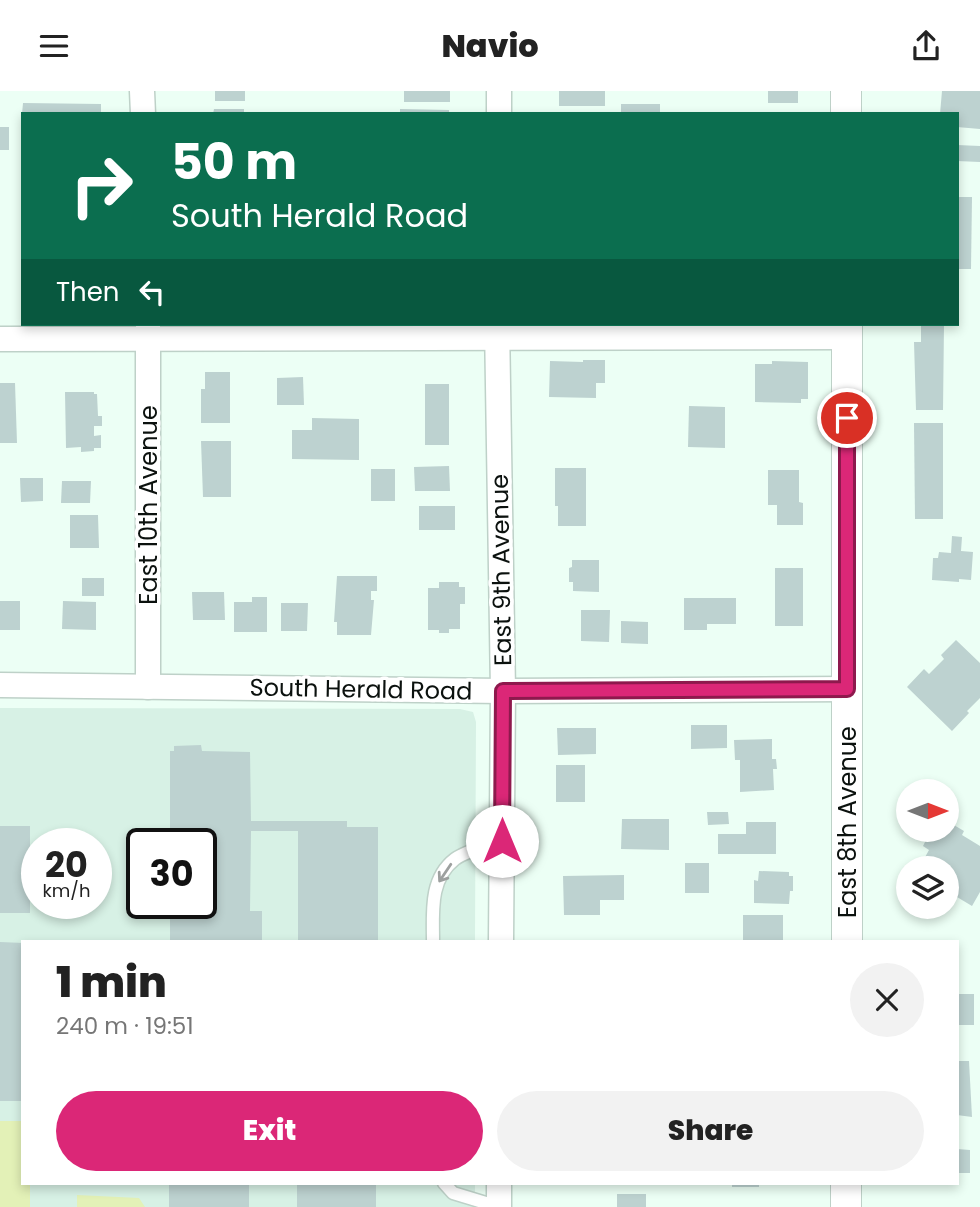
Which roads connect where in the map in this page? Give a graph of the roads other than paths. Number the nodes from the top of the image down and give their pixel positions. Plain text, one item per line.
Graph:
1 (142, 91) edge
2 (499, 91) edge
3 (846, 91) edge
4 (143, 112) edge
5 (499, 112) edge
6 (846, 112) edge
7 (847, 330) edge
8 (148, 331) edge
9 (497, 331) edge
10 (0, 339) edge
11 (0, 685) edge
12 (148, 687) junction
13 (847, 689) junction
14 (503, 691) junction
15 (502, 841) junction
16 (433, 940) edge
17 (501, 940) edge
18 (846, 940) edge
19 (446, 1185) edge
20 (499, 1185) edge
21 (846, 1185) edge
22 (499, 1207) edge
23 (846, 1207) edge

1 - 4 street
2 - 5 street
3 - 6 street
7 - 9 street
7 - 13 street, East 8th Avenue
8 - 9 street
8 - 10 street
8 - 12 street, East 10th Avenue
9 - 14 street, East 9th Avenue
11 - 12 street, South Herald Road
12 - 14 street, South Herald Road
13 - 14 street, South Herald Road
13 - 18 street, East 8th Avenue
14 - 15 street, East 9th Avenue
15 -> 16 lane
15 - 17 street, East 9th Avenue
19 - 22 lane
20 - 22 street
21 - 23 street

